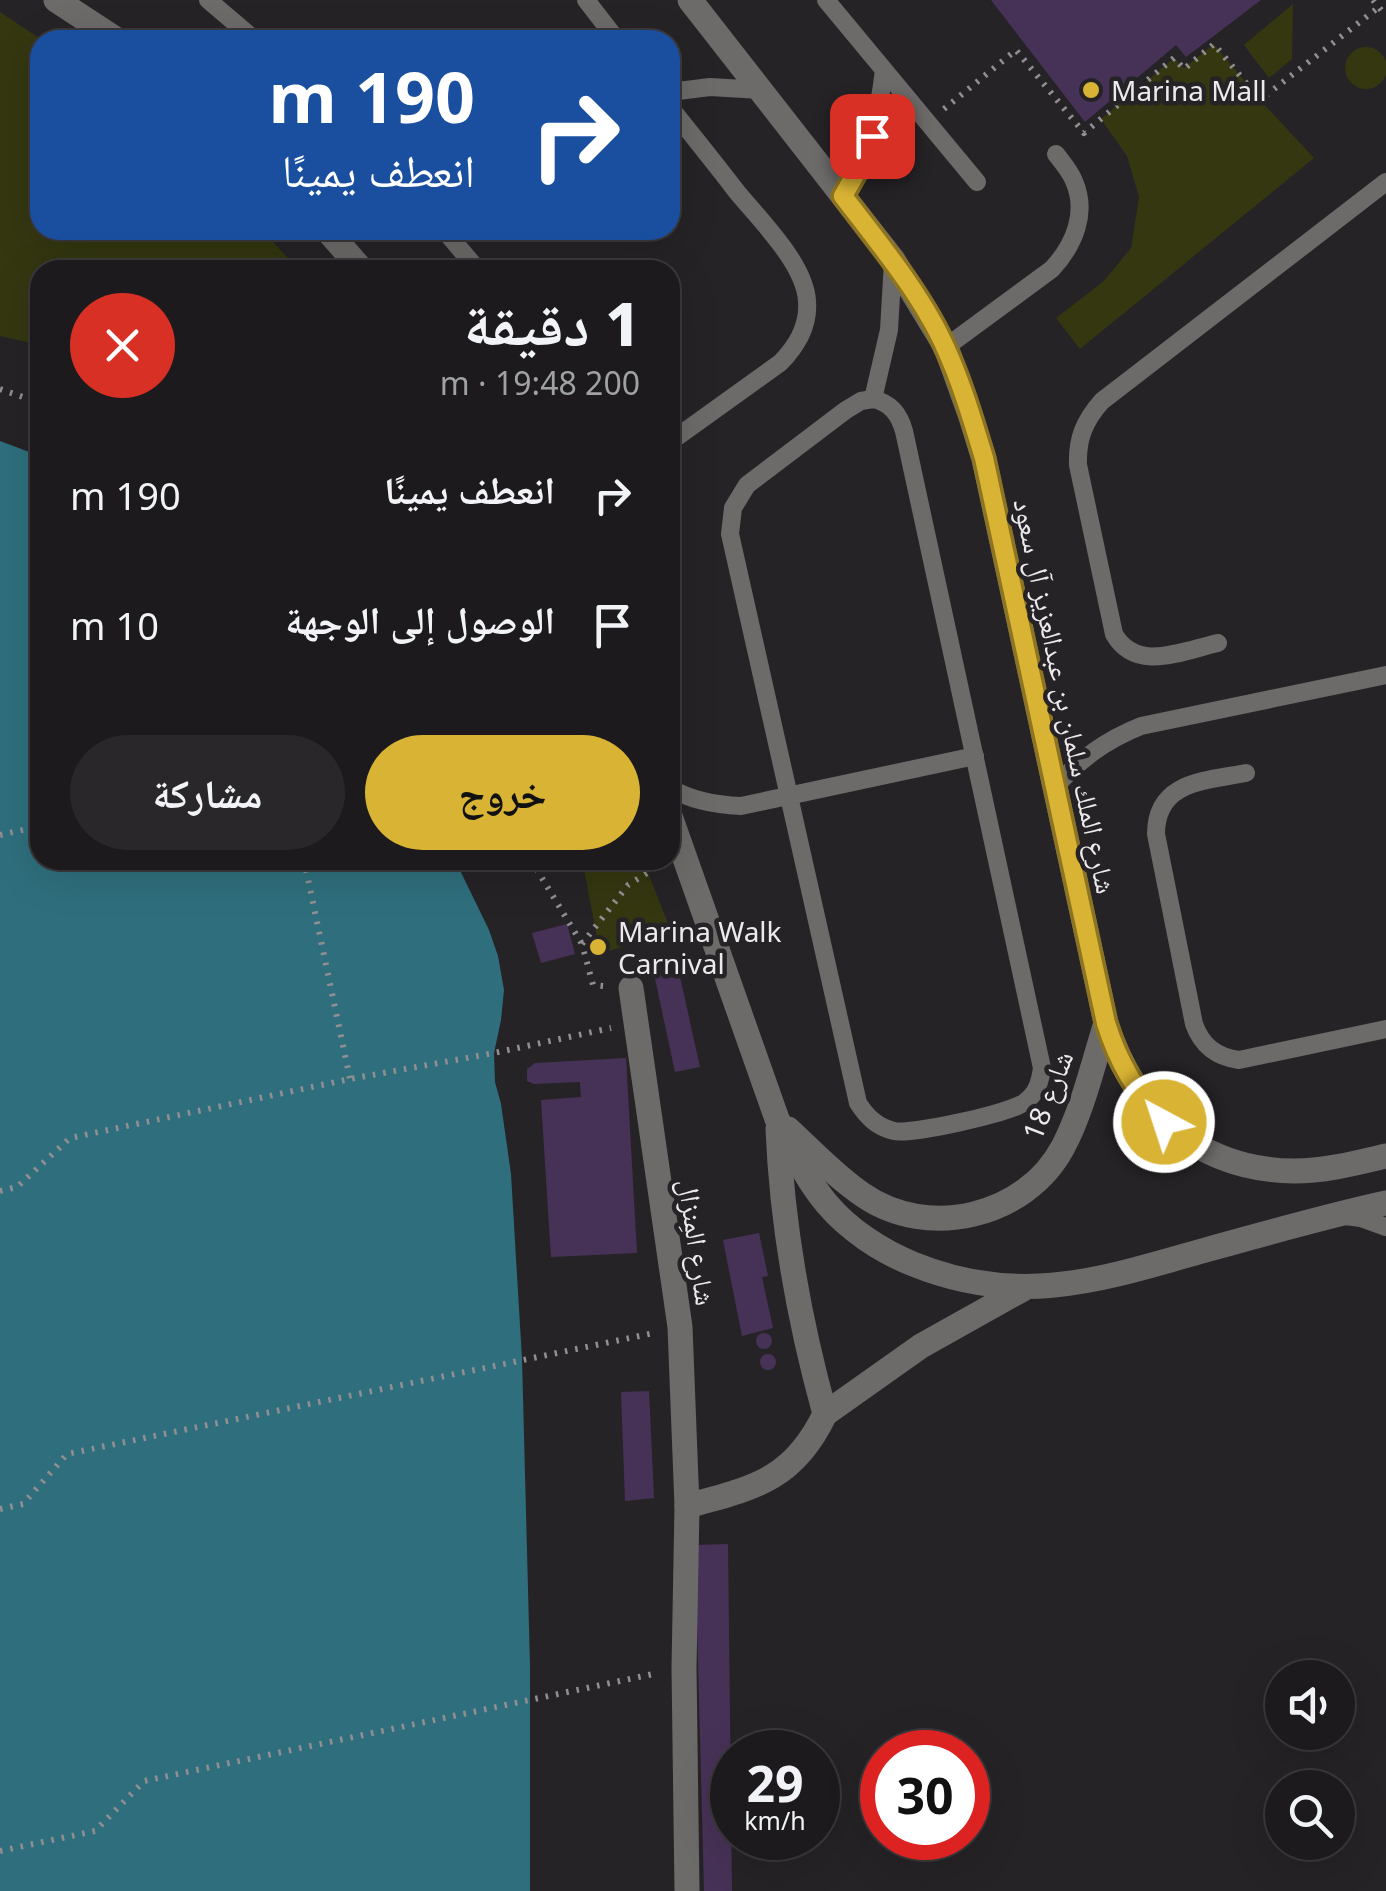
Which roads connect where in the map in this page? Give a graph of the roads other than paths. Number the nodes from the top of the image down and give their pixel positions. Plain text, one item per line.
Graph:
1 (56, 0) edge
2 (208, 0) edge
3 (586, 0) edge
4 (690, 0) edge
5 (826, 0) edge
6 (102, 30) edge
7 (243, 30) edge
8 (609, 30) edge
9 (884, 70) junction
10 (761, 90) junction
11 (680, 91) edge
12 (680, 119) edge
13 (1056, 154) dead end
14 (976, 182) dead end
15 (1386, 182) edge
16 (843, 196) junction
17 (336, 240) edge
18 (452, 240) edge
19 (354, 260) edge
20 (470, 260) edge
21 (893, 260) junction
22 (946, 347) junction
23 (872, 399) junction
24 (680, 435) edge
25 (1218, 643) dead end
26 (1386, 675) edge
27 (975, 756) junction
28 (1246, 773) dead end
29 (1055, 787) junction
30 (680, 792) edge
31 (789, 797) junction
32 (680, 844) edge
33 (631, 988) road end
34 (1106, 1023) junction
35 (1386, 1029) edge
36 (777, 1118) junction
37 (1386, 1156) edge
38 (1386, 1203) edge
39 (1334, 1214) junction
40 (1386, 1227) edge
41 (1024, 1288) junction
42 (825, 1414) junction
43 (687, 1506) junction
44 (687, 1891) edge

1 - 6 street
2 - 7 lane
3 - 8 lane
4 - 10 street, شارع الملك سلمان بن عبدالعزيز آل سعود
5 - 9 lane
9 - 14 lane
9 - 16 lane
10 - 11 lane
10 - 16 street, شارع الملك سلمان بن عبدالعزيز آل سعود
12 - 24 lane
13 - 22 lane
15 - 25 lane
16 - 21 street, شارع الملك سلمان بن عبدالعزيز آل سعود
17 - 19 street
18 - 20 lane
21 - 22 street, شارع الملك سلمان بن عبدالعزيز آل سعود
21 - 23 lane
22 - 29 street, شارع الملك سلمان بن عبدالعزيز آل سعود
23 - 27 lane
23 - 31 lane
26 - 29 lane
27 - 31 lane
27 - 31 lane
28 - 35 lane
29 - 34 street, شارع الملك سلمان بن عبدالعزيز آل سعود
30 - 31 lane
32 - 36 street
33 - 43 street, شارع المِنزال
34 - 36 street, شارع 18
34 - 37 street, شارع الملك سلمان بن عبدالعزيز آل سعود
36 - 41 street
36 - 42 street
38 - 39 street
39 - 40 lane
39 - 41 street
41 - 42 street
42 - 43 street
43 - 44 street, شارع المِنزال

